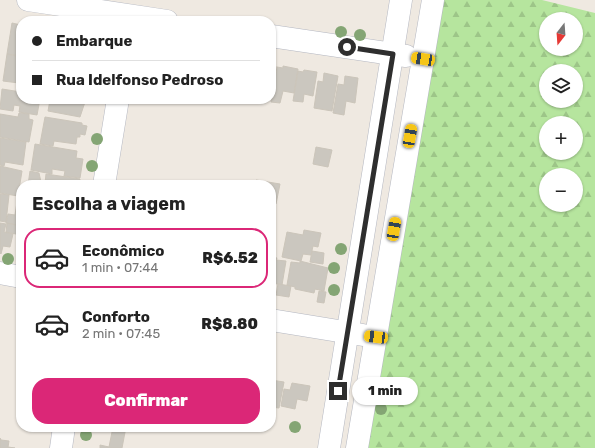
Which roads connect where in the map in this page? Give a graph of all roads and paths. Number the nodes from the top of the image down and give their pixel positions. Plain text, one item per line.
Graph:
1 (28, 0) edge
2 (401, 0) edge
3 (433, 0) edge
4 (133, 12) edge
5 (148, 16) edge
6 (276, 37) edge
7 (393, 54) junction
8 (423, 59) junction
9 (117, 104) edge
10 (105, 180) edge
11 (0, 273) edge
12 (16, 276) edge
13 (276, 321) edge
14 (348, 333) junction
15 (376, 337) junction
16 (63, 432) edge
17 (61, 448) edge
18 (329, 448) edge
19 (357, 448) edge

1 - 4 street
2 - 7 street
3 - 8 street
4 - 5 street
6 - 7 street
7 - 8 street
7 - 14 street
8 - 15 street
9 - 10 street
11 - 12 street
13 - 14 street
14 - 15 street
14 - 18 street
15 - 19 street
16 - 17 street

